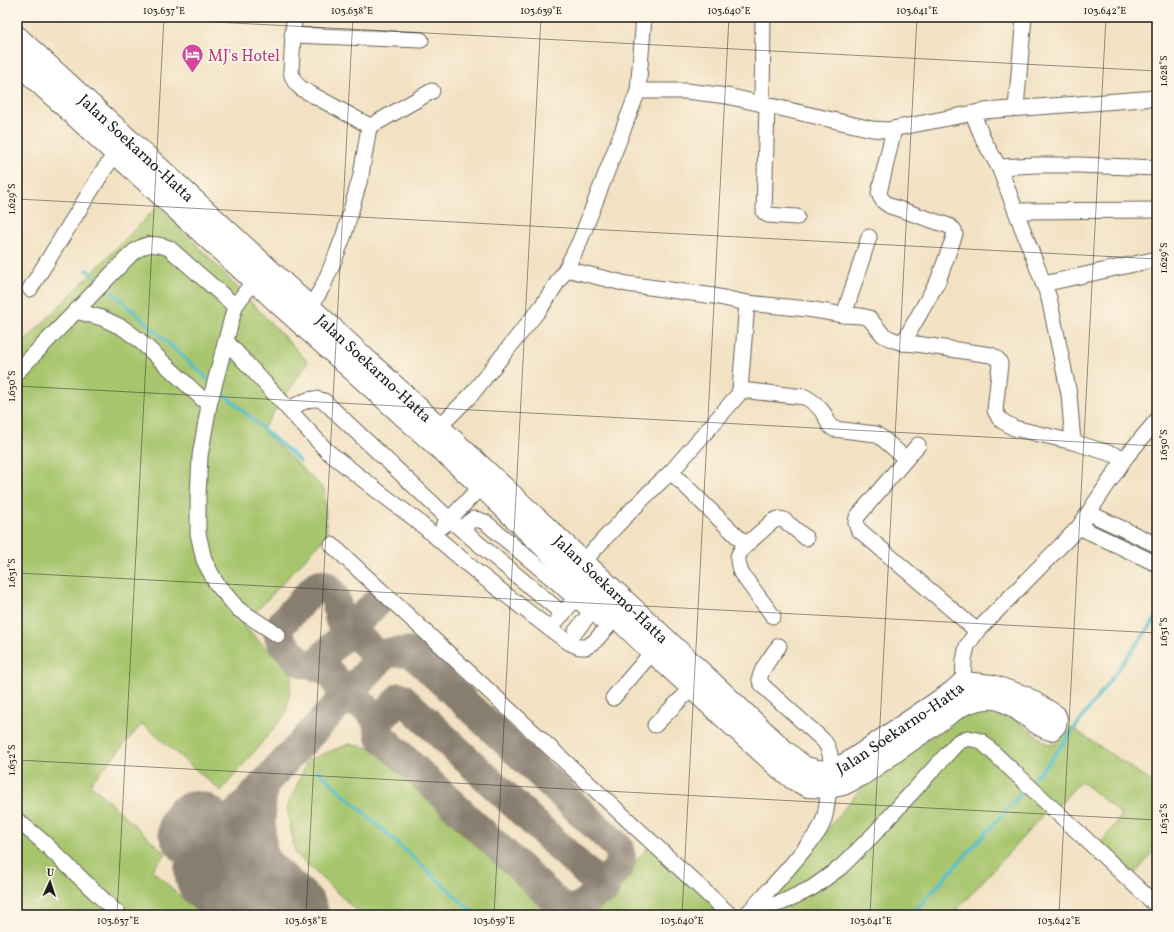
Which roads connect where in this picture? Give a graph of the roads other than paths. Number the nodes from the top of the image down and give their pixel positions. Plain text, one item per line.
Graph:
1 (294, 17) edge
2 (644, 17) edge
3 (763, 17) edge
4 (1024, 17) edge
5 (292, 35) junction
6 (17, 37) edge
7 (421, 40) dead end
8 (17, 62) edge
9 (58, 87) junction
10 (432, 91) dead end
11 (638, 91) junction
12 (1157, 98) edge
13 (765, 104) junction
14 (1016, 108) junction
15 (973, 114) junction
16 (369, 127) junction
17 (894, 129) junction
18 (116, 153) junction
19 (999, 167) junction
20 (1157, 168) edge
21 (1157, 210) edge
22 (1016, 211) junction
23 (797, 217) dead end
24 (869, 236) dead end
25 (1157, 259) edge
26 (566, 268) junction
27 (1043, 284) junction
28 (250, 286) dead end
29 (30, 288) dead end
30 (746, 303) junction
31 (236, 306) junction
32 (310, 308) junction
33 (76, 311) junction
34 (844, 315) junction
35 (226, 341) junction
36 (903, 343) junction
37 (17, 372) edge
38 (740, 390) junction
39 (209, 404) junction
40 (289, 409) junction
41 (1157, 420) edge
42 (434, 432) junction
43 (1073, 442) junction
44 (918, 445) dead end
45 (1125, 458) junction
46 (906, 459) junction
47 (671, 472) junction
48 (486, 481) junction
49 (1089, 513) junction
50 (455, 524) junction
51 (1079, 527) junction
52 (434, 535) junction
53 (806, 538) dead end
54 (332, 545) dead end
55 (746, 545) junction
56 (1157, 545) edge
57 (584, 562) junction
58 (1157, 564) edge
59 (575, 599) junction
60 (609, 613) junction
61 (563, 614) junction
62 (773, 616) dead end
63 (550, 629) junction
64 (576, 631) dead end
65 (977, 632) junction
66 (278, 635) dead end
67 (659, 645) junction
68 (779, 646) dead end
69 (963, 683) junction
70 (692, 688) junction
71 (614, 698) dead end
72 (924, 722) junction
73 (655, 725) dead end
74 (829, 780) junction
75 (17, 820) edge
76 (1157, 906) edge
77 (747, 914) edge
78 (119, 915) edge
79 (730, 915) edge

1 - 5 street
2 - 11 street
3 - 13 street
4 - 14 street
5 - 7 street
5 - 16 street
6 - 9 highway, Jalan Soekarno-Hatta
8 - 9 highway, Jalan Soekarno-Hatta
9 - 18 highway, Jalan Soekarno-Hatta
9 - 32 highway, Jalan Soekarno-Hatta
10 - 16 street
11 - 13 street
11 - 26 street
12 - 14 street
13 - 17 street
13 - 23 street
14 - 15 street
15 - 17 street
15 - 19 street
16 - 32 street
17 - 36 street
18 - 29 street
18 - 42 highway, Jalan Soekarno-Hatta
19 - 20 street
19 - 22 street
21 - 22 street
22 - 27 street
24 - 34 street
25 - 27 street
26 - 30 street
26 - 42 street
27 - 43 street
28 - 31 street
30 - 34 street
30 - 38 street
31 - 33 street
31 - 35 street
32 - 42 highway, Jalan Soekarno-Hatta
33 - 37 street
33 - 39 street
34 - 36 street
35 - 39 street
35 - 40 street
36 - 43 street
38 - 46 street
38 - 47 street
39 - 66 street
40 - 50 street
40 - 52 street
41 - 45 street
42 - 48 highway, Jalan Soekarno-Hatta
43 - 45 street
44 - 46 street
45 - 49 street
46 - 65 street
47 - 55 street
47 - 57 street
48 - 50 street
48 - 57 highway, Jalan Soekarno-Hatta
48 - 60 highway, Jalan Soekarno-Hatta
49 - 51 street
49 - 56 street
50 - 52 street
50 - 59 street
50 - 61 street
51 - 58 street
51 - 65 street
52 - 63 street
53 - 55 street
54 - 79 street
55 - 62 street
57 - 60 highway, Jalan Soekarno-Hatta
59 - 60 street
59 - 61 street
60 - 63 street
60 - 64 street
60 - 67 highway, Jalan Soekarno-Hatta
61 - 63 street
65 - 69 street
67 - 70 highway, Jalan Soekarno-Hatta
67 - 71 street
67 - 74 highway, Jalan Soekarno-Hatta
68 - 74 street
69 - 72 highway, Jalan Soekarno-Hatta
69 - 72 highway, Jalan Soekarno-Hatta
70 - 73 street
70 - 74 highway, Jalan Soekarno-Hatta
72 - 74 highway, Jalan Soekarno-Hatta
74 - 77 street
75 - 78 street
76 - 77 street

